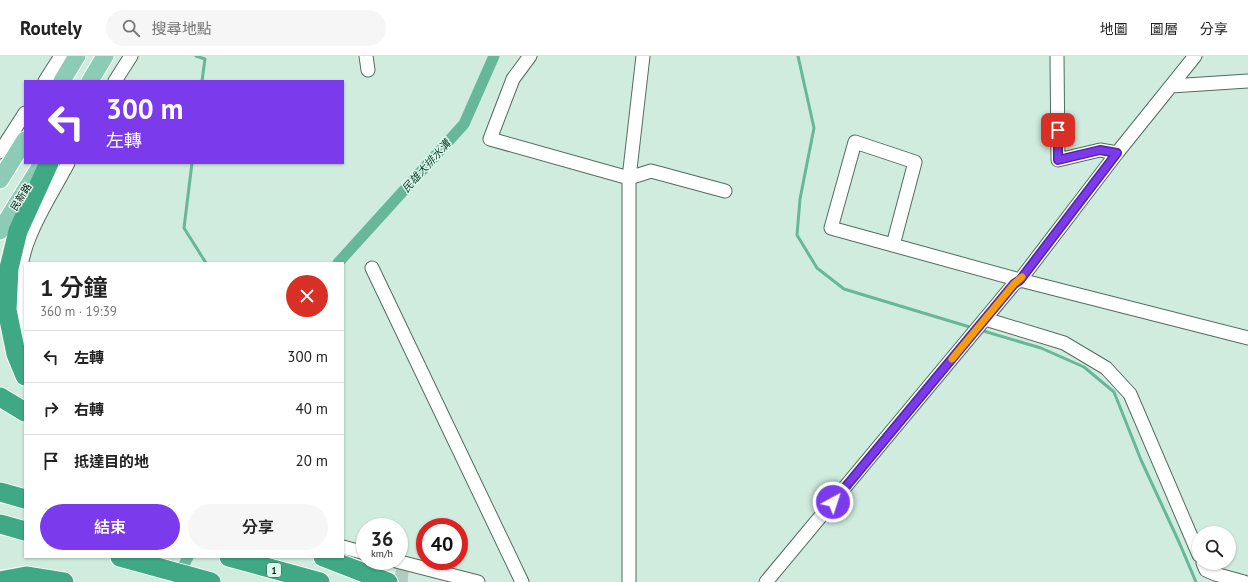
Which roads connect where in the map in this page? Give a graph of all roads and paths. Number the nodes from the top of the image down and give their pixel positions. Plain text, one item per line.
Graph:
1 (60, 56) edge
2 (77, 56) edge
3 (105, 56) edge
4 (131, 56) edge
5 (366, 56) edge
6 (530, 56) edge
7 (643, 56) edge
8 (1057, 56) edge
9 (1195, 56) edge
10 (368, 70) dead end
11 (46, 80) edge
12 (63, 80) edge
13 (91, 80) edge
14 (116, 80) edge
15 (1248, 81) edge
16 (1171, 86) junction
17 (24, 115) edge
18 (24, 142) edge
19 (0, 152) edge
20 (1117, 153) junction
21 (41, 164) edge
22 (49, 164) edge
23 (67, 164) edge
24 (629, 178) junction
25 (0, 180) edge
26 (725, 191) dead end
27 (0, 231) edge
28 (893, 245) junction
29 (372, 268) dead end
30 (1020, 280) junction
31 (980, 326) junction
32 (24, 336) edge
33 (1248, 338) edge
34 (24, 374) edge
35 (0, 396) edge
36 (24, 411) edge
37 (0, 492) edge
38 (24, 499) edge
39 (0, 524) edge
40 (24, 530) edge
41 (1192, 539) edge
42 (344, 547) edge
43 (356, 551) edge
44 (124, 558) edge
45 (233, 558) edge
46 (326, 558) edge
47 (408, 564) edge
48 (1206, 570) edge
49 (0, 581) edge
50 (206, 581) edge
51 (64, 582) edge
52 (320, 582) edge
53 (388, 582) edge
54 (478, 582) edge
55 (522, 582) edge
56 (629, 582) edge
57 (766, 582) edge
58 (1244, 582) edge

1 - 11 street
2 - 12 main road
3 - 13 main road
4 - 14 street
5 - 10 street
6 - 24 street
7 - 24 street
8 - 20 street
9 - 16 street
15 - 16 street
16 - 20 street
17 - 19 street
18 - 25 main road
20 - 30 street
21 - 27 main road, 民新路
22 - 34 highway
23 - 32 street
24 - 26 street
24 - 56 street
28 - 28 street
28 - 30 street
29 - 55 street
30 - 31 street
30 - 33 street
31 - 41 street
31 - 57 street
35 - 36 highway
37 - 38 highway
39 - 40 highway
42 - 43 street
44 - 50 highway
45 - 52 highway, 1
46 - 53 highway
47 - 54 street
48 - 58 street
49 - 51 highway

